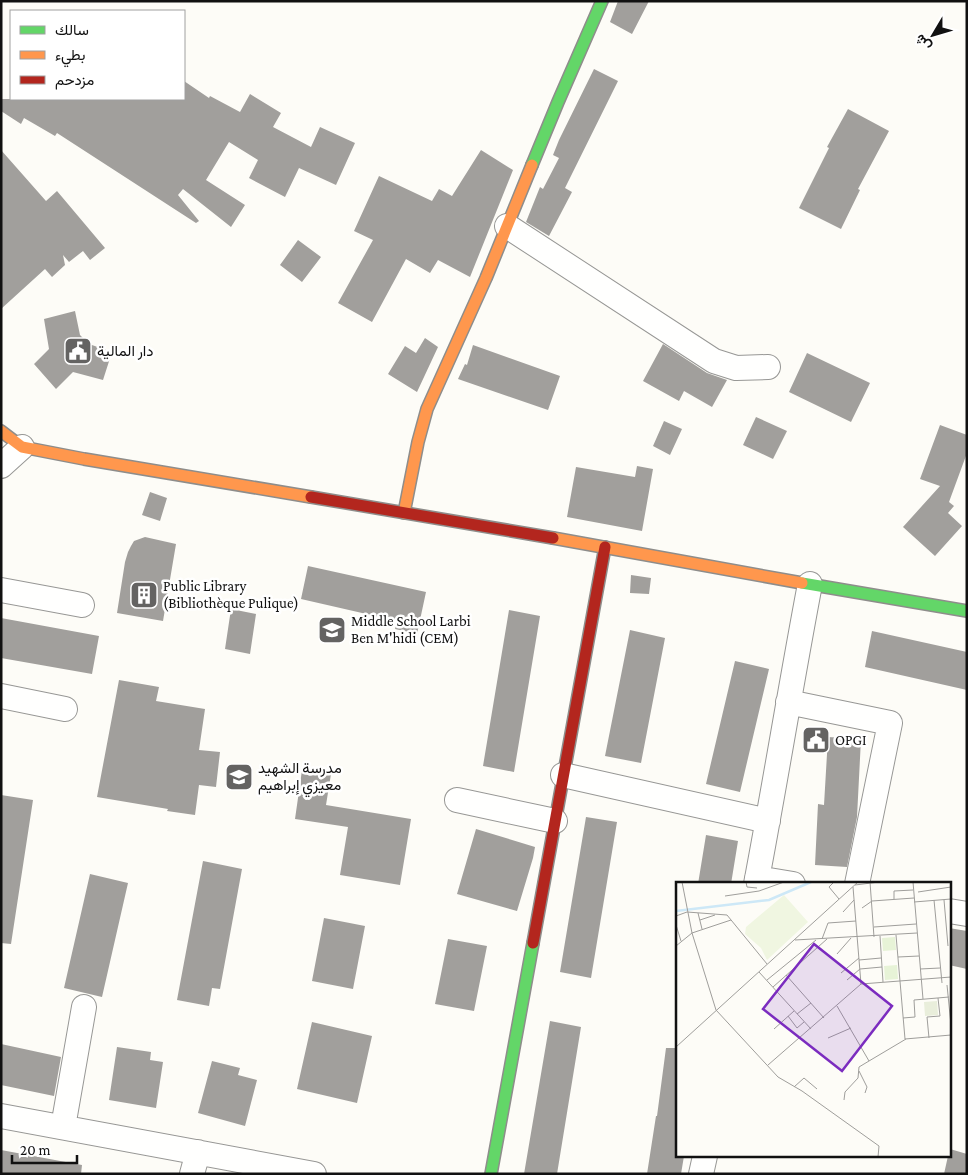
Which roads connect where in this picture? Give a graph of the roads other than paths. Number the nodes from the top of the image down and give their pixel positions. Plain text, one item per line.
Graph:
1 (602, 1) edge
2 (507, 226) junction
3 (768, 366) dead end
4 (1, 431) edge
5 (22, 447) junction
6 (1, 466) edge
7 (404, 513) junction
8 (605, 547) junction
9 (810, 584) junction
10 (1, 590) edge
11 (82, 605) dead end
12 (967, 611) edge
13 (1, 696) edge
14 (788, 702) junction
15 (65, 709) dead end
16 (564, 775) junction
17 (457, 800) dead end
18 (555, 821) junction
19 (768, 821) junction
20 (757, 881) edge
21 (857, 882) edge
22 (950, 911) edge
23 (967, 914) edge
24 (84, 1007) dead end
25 (1, 1116) edge
26 (64, 1127) junction
27 (704, 1158) edge
28 (195, 1163) edge
29 (314, 1174) edge
30 (491, 1174) edge
31 (701, 1174) edge

1 - 2 street
2 - 3 street
2 - 7 street
4 - 5 street
5 - 6 street
5 - 7 street
7 - 8 street
8 - 9 street
8 - 16 street
9 - 12 street
9 - 14 street
10 - 11 street
13 - 15 street
14 - 19 street
14 - 21 street
16 - 18 street
16 - 19 street
17 - 18 street
18 - 30 street
19 - 20 street
22 - 23 street
24 - 26 street
25 - 26 street
26 - 28 street
27 - 31 street
28 - 29 street

